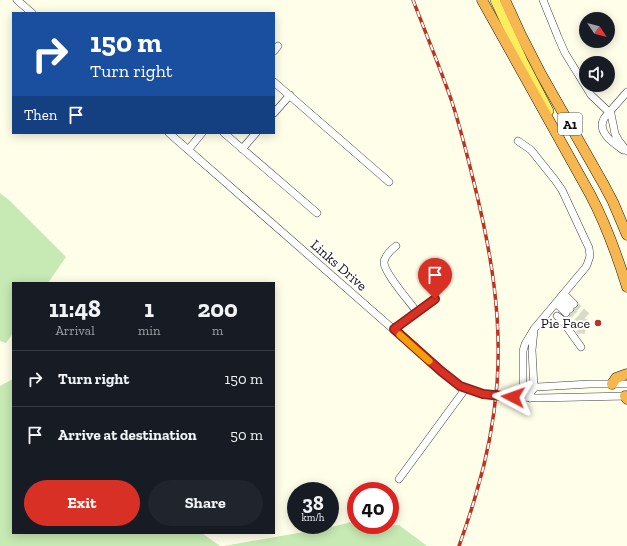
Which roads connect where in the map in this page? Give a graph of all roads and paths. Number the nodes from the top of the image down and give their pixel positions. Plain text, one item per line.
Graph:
1 (17, 0) edge
2 (482, 0) edge
3 (495, 0) edge
4 (505, 0) edge
5 (509, 0) edge
6 (543, 0) edge
7 (31, 12) edge
8 (512, 13) junction
9 (275, 83) edge
10 (627, 92) edge
11 (290, 95) junction
12 (275, 112) edge
13 (609, 112) junction
14 (169, 134) edge
15 (201, 134) edge
16 (225, 134) edge
17 (255, 134) edge
18 (518, 141) dead end
19 (564, 147) junction
20 (242, 149) junction
21 (188, 150) junction
22 (627, 151) edge
23 (389, 182) dead end
24 (317, 213) dead end
25 (627, 235) edge
26 (396, 246) dead end
27 (627, 288) edge
28 (435, 299) dead end
29 (560, 299) junction
30 (417, 312) junction
31 (557, 316) dead end
32 (394, 329) junction
33 (534, 330) junction
34 (581, 347) dead end
35 (627, 374) edge
36 (612, 384) junction
37 (627, 384) edge
38 (466, 388) junction
39 (534, 388) junction
40 (523, 390) junction
41 (502, 396) junction
42 (626, 397) edge
43 (530, 398) junction
44 (399, 479) dead end

1 - 7 street
2 - 19 highway, A1
3 - 19 main road
4 - 8 highway, A1
5 - 8 main road
6 - 13 street
8 - 25 highway, A1
9 - 11 street
10 - 13 street
11 - 12 street
11 - 23 street
13 - 22 street
13 - 22 street
14 - 21 street, Links Drive
15 - 21 street
16 - 20 street
17 - 20 street
18 - 29 street
19 - 27 highway, A1
20 - 24 street
21 - 32 street, Links Drive
26 - 30 street
28 - 30 street
29 - 29 street
29 - 33 street
30 - 32 street
31 - 34 street
32 - 38 street, Links Drive
33 - 39 street
33 - 40 street
35 - 36 highway
36 - 37 street, Links Drive
36 - 39 street, Links Drive
38 - 41 street, Links Drive
38 - 44 street
39 - 40 street, Links Drive
39 - 43 street
40 - 41 street, Links Drive
40 - 43 street
41 - 43 street, Links Drive
42 - 43 street, Links Drive

